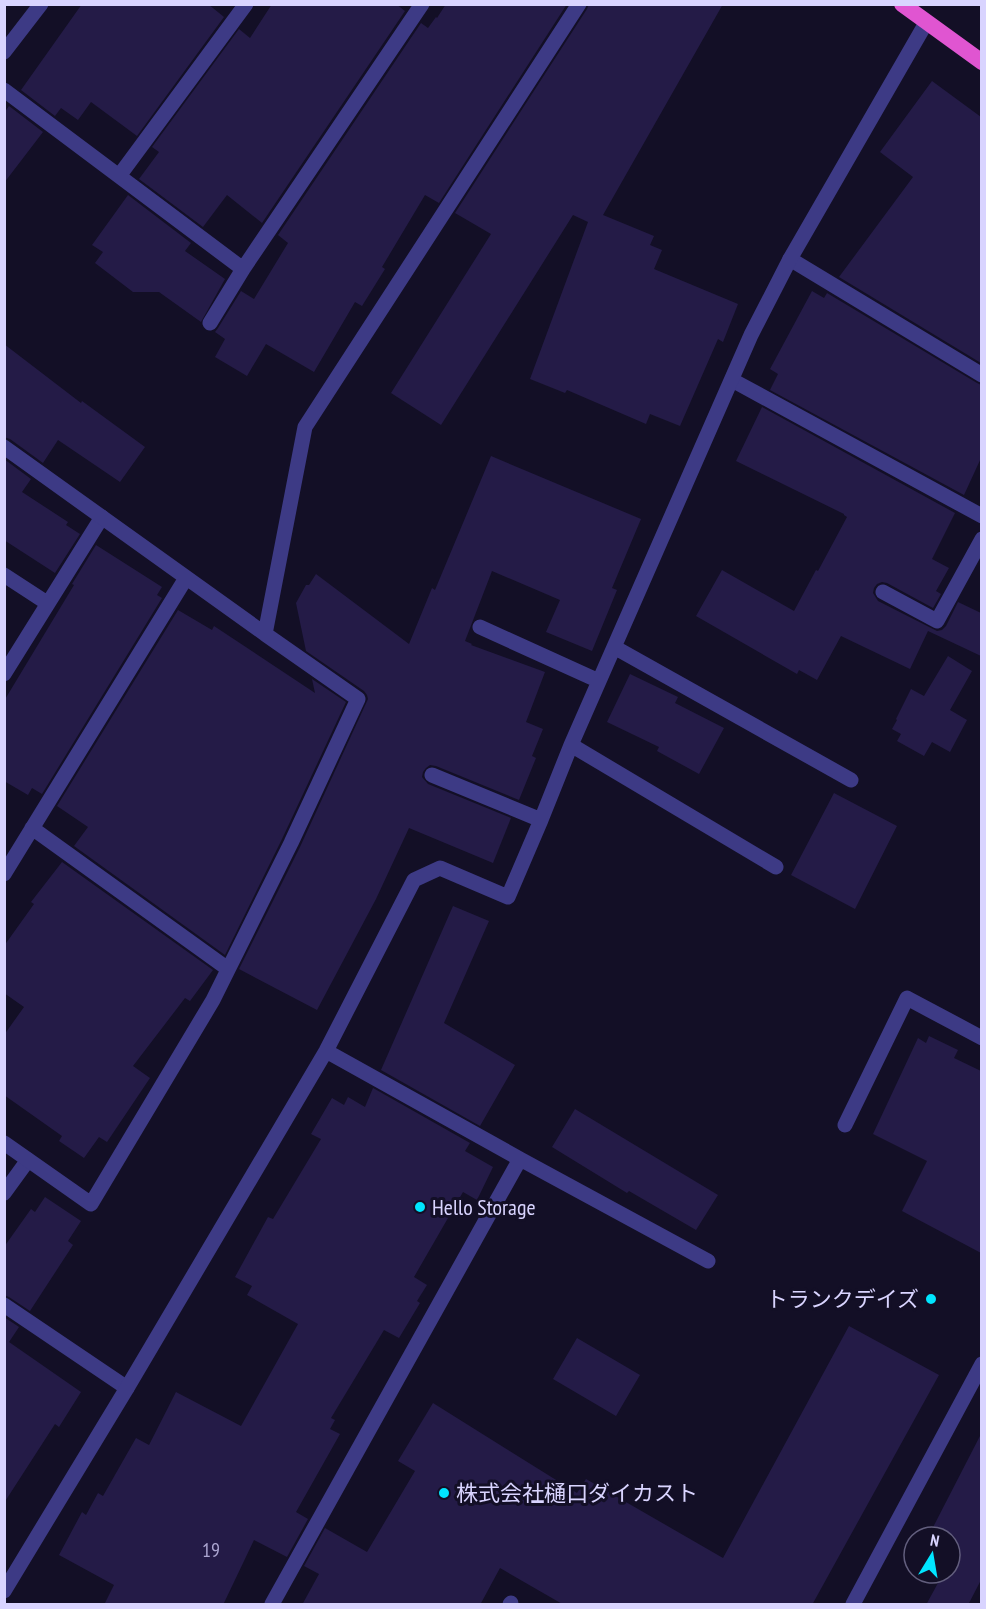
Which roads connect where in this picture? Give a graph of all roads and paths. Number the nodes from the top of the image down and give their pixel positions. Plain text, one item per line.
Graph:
1 (41, 4) edge
2 (246, 4) edge
3 (422, 4) edge
4 (579, 4) edge
5 (902, 4) edge
6 (926, 23) junction
7 (4, 52) edge
8 (981, 62) edge
9 (4, 90) edge
10 (119, 176) junction
11 (790, 259) junction
12 (243, 269) junction
13 (210, 323) dead end
14 (981, 375) edge
15 (732, 380) junction
16 (4, 447) edge
17 (981, 516) edge
18 (102, 517) junction
19 (981, 539) edge
20 (4, 575) edge
21 (186, 578) junction
22 (883, 592) dead end
23 (48, 603) junction
24 (480, 627) dead end
25 (265, 634) junction
26 (614, 647) junction
27 (4, 674) edge
28 (599, 681) junction
29 (571, 745) junction
30 (432, 775) dead end
31 (851, 780) dead end
32 (541, 820) junction
33 (32, 828) junction
34 (776, 867) dead end
35 (4, 874) edge
36 (228, 969) junction
37 (981, 1038) edge
38 (326, 1051) junction
39 (845, 1125) dead end
40 (4, 1143) edge
41 (520, 1159) junction
42 (28, 1160) junction
43 (4, 1193) edge
44 (708, 1261) dead end
45 (4, 1305) edge
46 (981, 1364) edge
47 (127, 1388) junction
48 (4, 1591) edge
49 (272, 1605) edge
50 (853, 1605) edge

1 - 7 street
2 - 10 street
3 - 12 street
4 - 25 street
5 - 6 highway
6 - 8 highway
6 - 11 street
9 - 10 street
10 - 12 street
11 - 14 street
11 - 15 street
12 - 13 street
15 - 17 street
15 - 26 street
16 - 18 street
18 - 21 street
18 - 23 street
19 - 22 street
20 - 23 street
21 - 25 street
21 - 33 street
23 - 27 street
24 - 28 street
25 - 36 street
26 - 28 street
26 - 31 street
28 - 29 street
29 - 32 street
29 - 34 street
30 - 32 street
32 - 38 street
33 - 35 street
33 - 36 street
36 - 42 street
37 - 39 street
38 - 41 street
38 - 47 street
40 - 42 street
41 - 44 street
41 - 49 street
42 - 43 street
45 - 47 street
46 - 50 street
47 - 48 street

